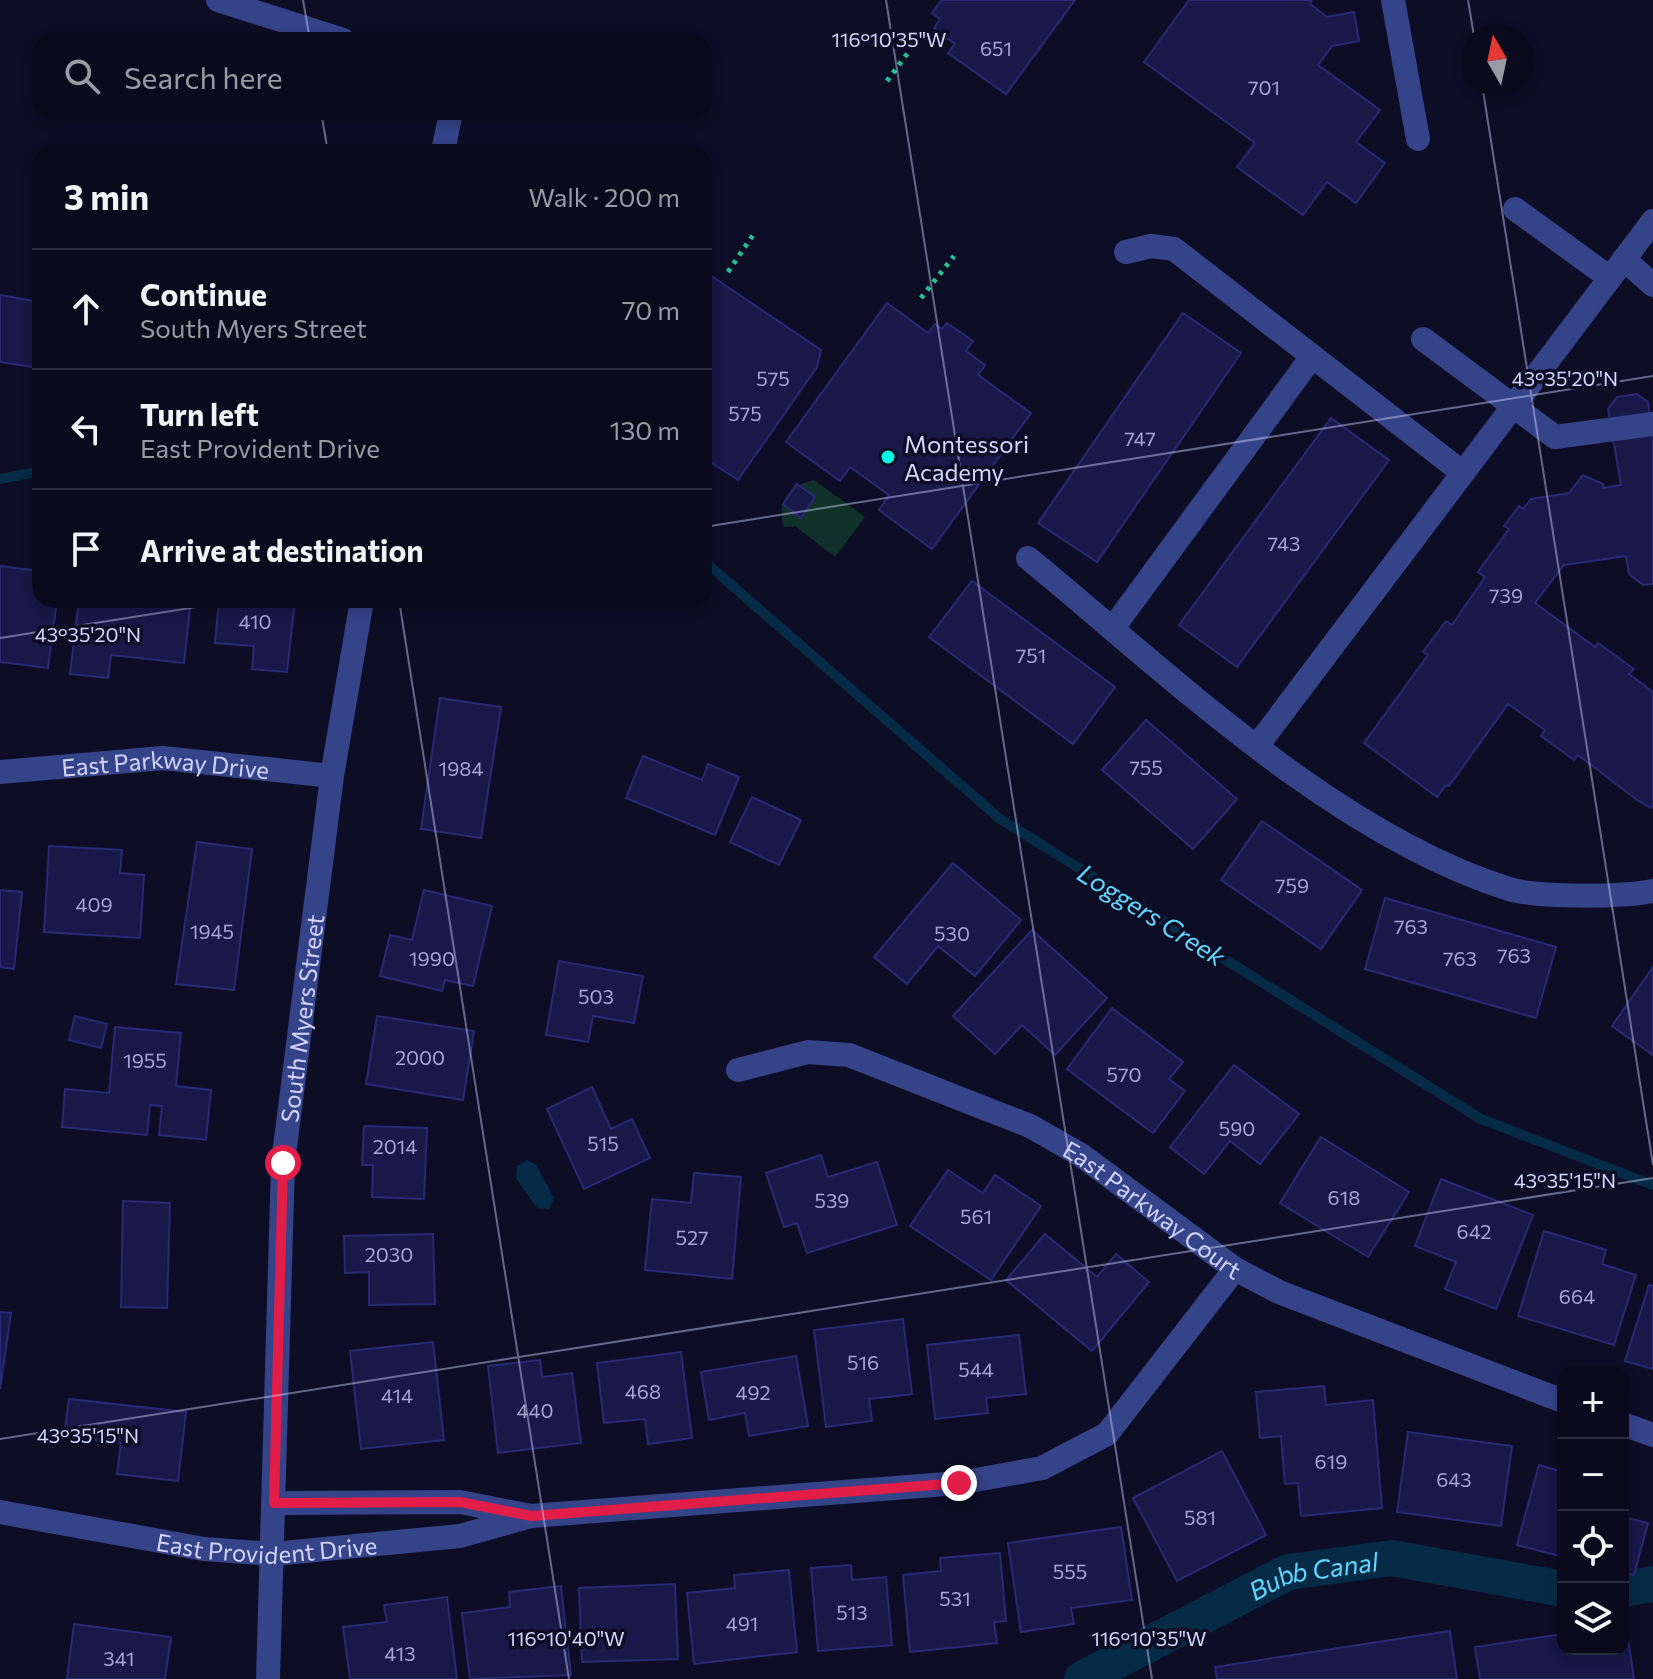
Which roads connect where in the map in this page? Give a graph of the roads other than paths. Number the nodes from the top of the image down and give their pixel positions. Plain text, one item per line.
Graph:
1 (218, 0) edge
2 (1393, 0) edge
3 (318, 32) edge
4 (449, 120) edge
5 (1418, 139) dead end
6 (445, 144) edge
7 (1515, 209) dead end
8 (1653, 221) edge
9 (1126, 252) dead end
10 (1617, 268) junction
11 (1653, 285) edge
12 (1423, 339) dead end
13 (1311, 358) junction
14 (1512, 407) junction
15 (1653, 424) edge
16 (1463, 473) junction
17 (1028, 558) dead end
18 (361, 608) edge
19 (1113, 628) junction
20 (1257, 746) junction
21 (0, 772) edge
22 (332, 776) junction
23 (1653, 891) edge
24 (738, 1070) dead end
25 (1235, 1269) junction
26 (1557, 1399) edge
27 (1629, 1426) edge
28 (1653, 1435) edge
29 (274, 1503) junction
30 (0, 1512) edge
31 (531, 1516) junction
32 (273, 1554) junction
33 (268, 1679) edge

1 - 3 street
2 - 5 street
4 - 6 street
7 - 10 street
8 - 10 street
9 - 13 street
10 - 11 street
10 - 14 street
12 - 14 street
13 - 16 street
13 - 19 street
14 - 15 street
14 - 16 street
16 - 20 street
17 - 19 street
18 - 22 street, South Myers Street
19 - 20 street
20 - 23 street
21 - 22 street, East Parkway Drive
22 - 29 street, South Myers Street
24 - 25 street, East Parkway Court
25 - 26 street, East Parkway Court
25 - 31 street, East Provident Drive
27 - 28 street
29 - 31 street, East Provident Drive
29 - 32 street, South Myers Street
30 - 32 street, East Provident Drive
31 - 32 street, East Provident Drive
32 - 33 street, South Myers Street

